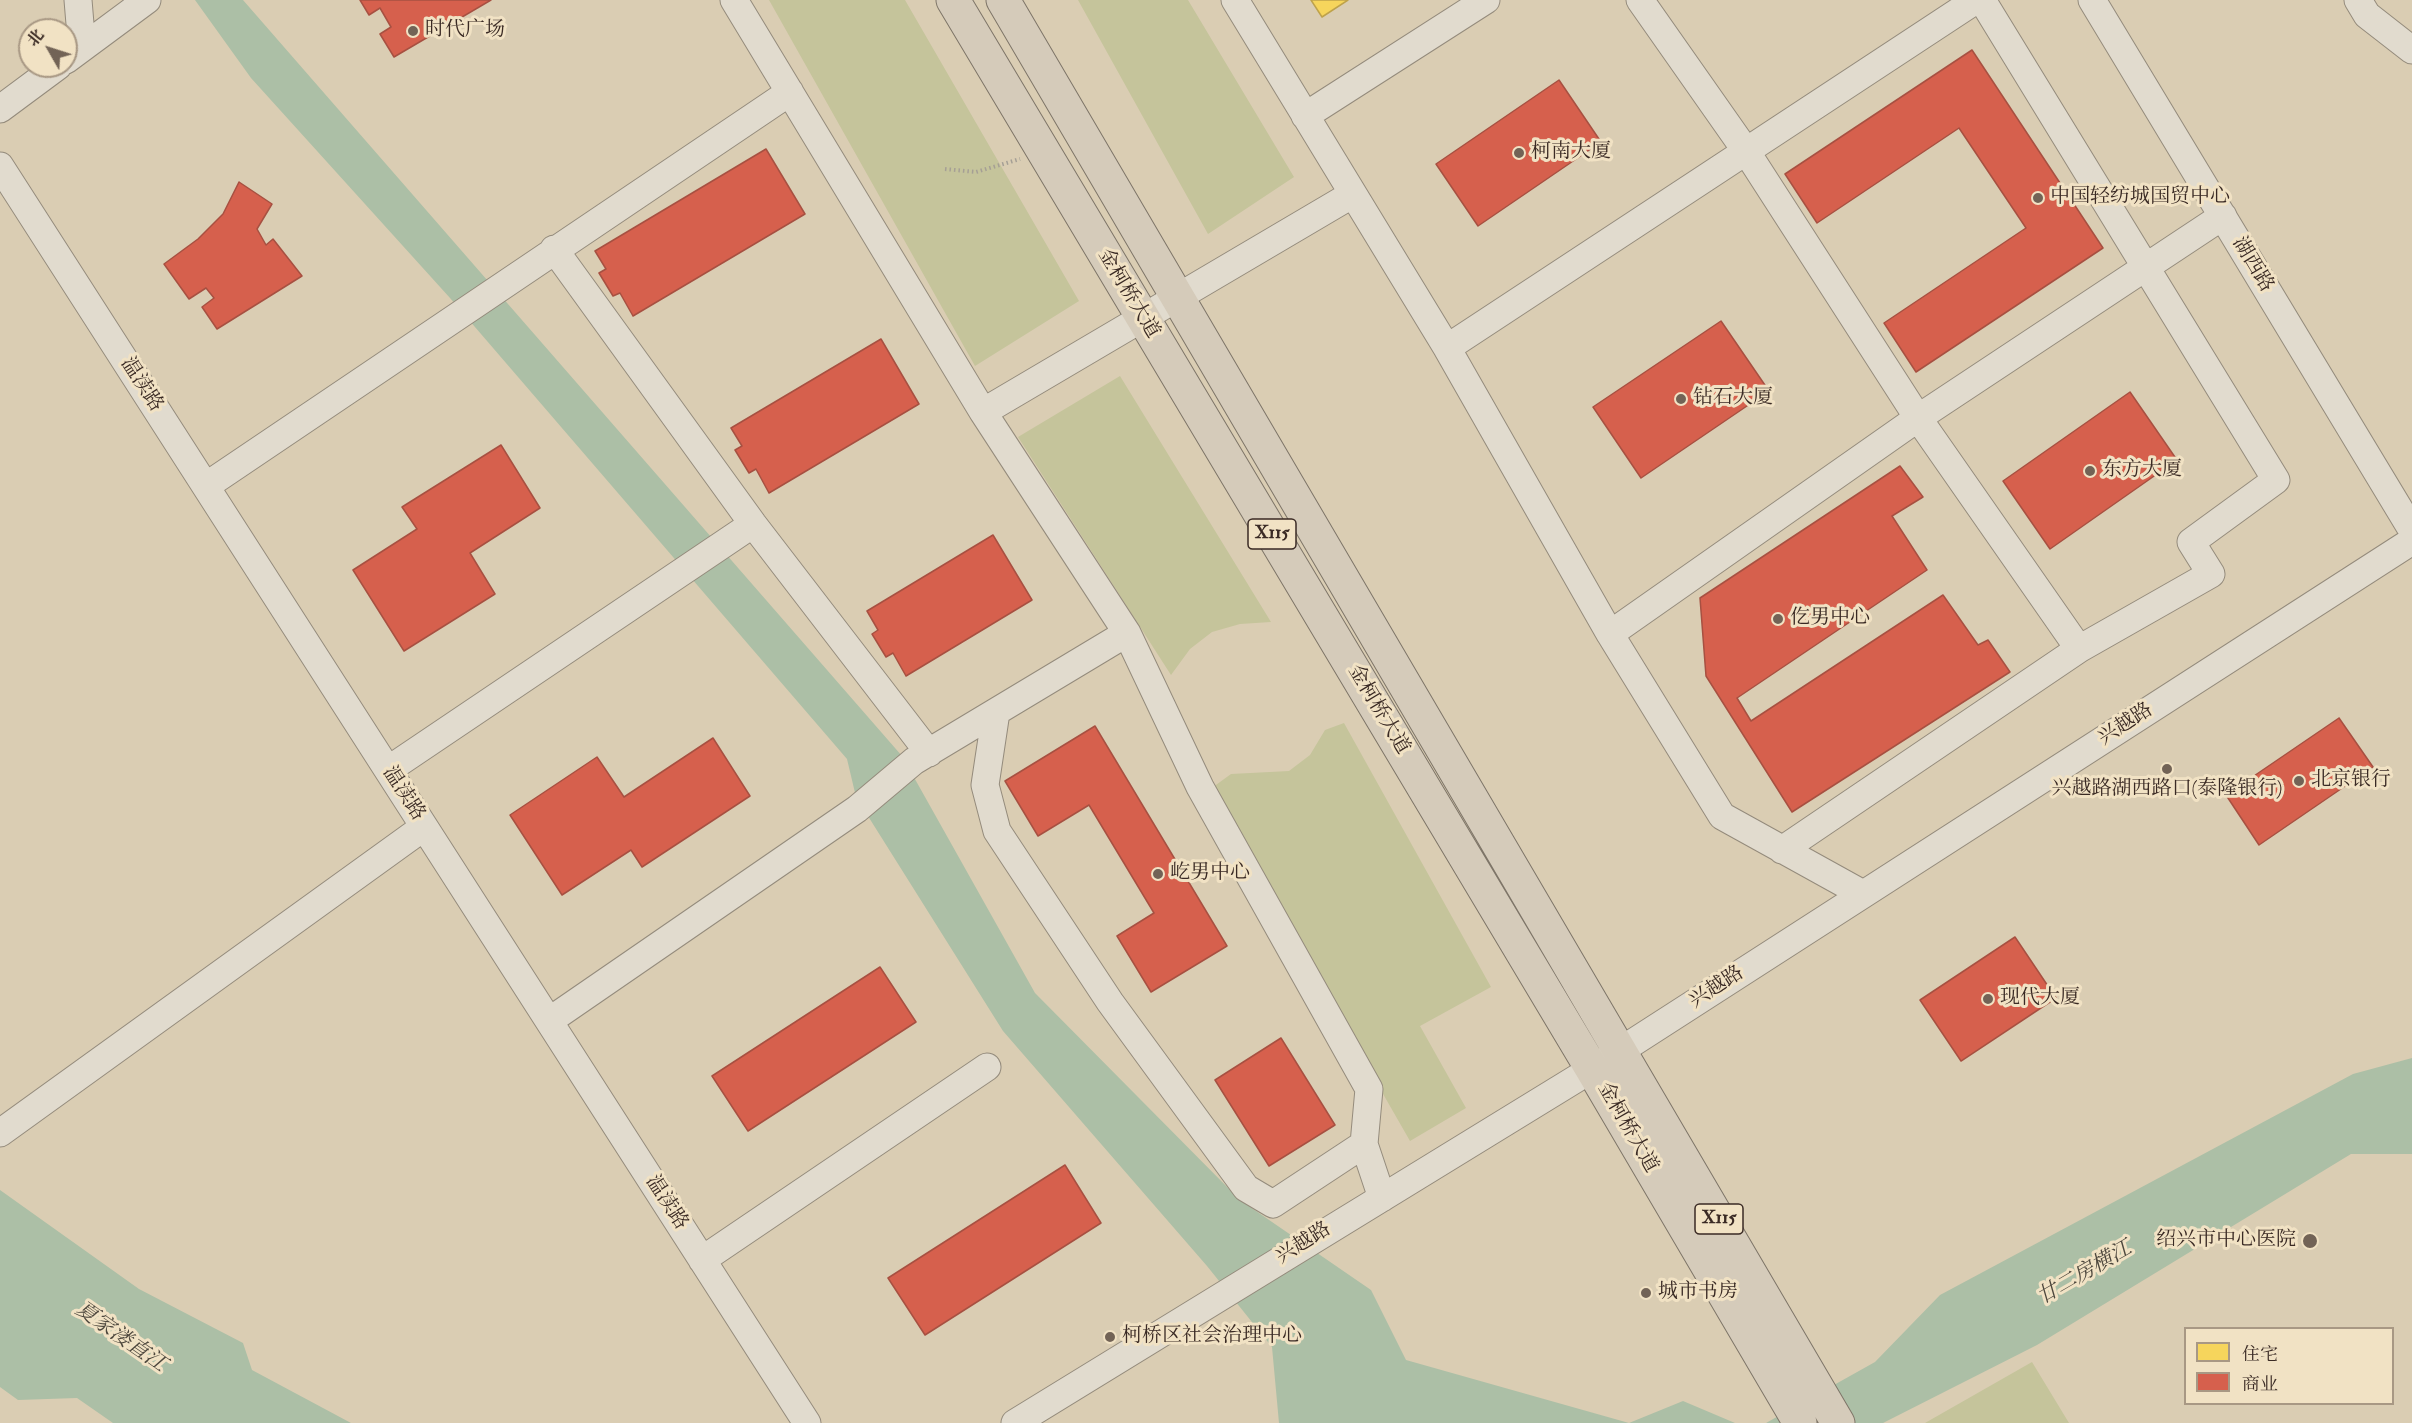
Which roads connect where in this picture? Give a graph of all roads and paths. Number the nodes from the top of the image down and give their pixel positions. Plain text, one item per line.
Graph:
1 (78, 0) edge
2 (147, 0) edge
3 (734, 0) edge
4 (952, 0) edge
5 (1003, 0) edge
6 (1235, 0) edge
7 (1486, 0) edge
8 (1640, 0) edge
9 (1976, 0) edge
10 (1983, 0) edge
11 (2092, 0) edge
12 (2358, 0) edge
13 (77, 18) edge
14 (2412, 50) edge
15 (78, 51) edge
16 (42, 78) edge
17 (790, 92) junction
18 (0, 109) edge
19 (1305, 116) junction
20 (1746, 151) junction
21 (1044, 153) junction
22 (0, 165) edge
23 (945, 169) dead end
24 (1353, 194) junction
25 (2223, 216) junction
26 (554, 249) junction
27 (2145, 268) junction
28 (1178, 298) junction
29 (1144, 319) junction
30 (1447, 348) junction
31 (983, 412) junction
32 (1918, 418) junction
33 (206, 486) junction
34 (743, 530) junction
35 (2412, 530) edge
36 (2412, 541) edge
37 (1127, 633) junction
38 (1610, 634) junction
39 (2079, 649) junction
40 (996, 712) junction
41 (921, 757) junction
42 (387, 770) junction
43 (424, 827) junction
44 (1782, 850) junction
45 (1863, 894) junction
46 (549, 1021) junction
47 (1621, 1050) junction
48 (987, 1067) dead end
49 (1592, 1068) junction
50 (0, 1133) edge
51 (1365, 1144) junction
52 (1382, 1198) junction
53 (702, 1260) junction
54 (1793, 1411) edge
55 (807, 1423) edge
56 (1015, 1423) edge
57 (1838, 1423) edge

1 - 13 street
2 - 15 street
3 - 17 street
4 - 21 main road, 金柯桥大道 / X115
5 - 28 main road, 金柯桥大道 / X115
6 - 19 street
7 - 19 street
8 - 20 street
9 - 20 street
10 - 27 street
11 - 25 street, 湖西路
12 - 14 street
16 - 18 street
17 - 26 street
17 - 31 street
19 - 24 street
20 - 30 street
20 - 32 street
21 - 23 path
21 - 29 main road, 金柯桥大道 / X115
22 - 33 street, 温渎路
24 - 28 street
24 - 30 street
25 - 27 street
25 - 35 street, 湖西路
26 - 33 street
26 - 34 street
27 - 32 street
27 - 39 street
28 - 29 street
28 - 47 main road, 金柯桥大道 / X115
29 - 31 street
29 - 49 main road, 金柯桥大道 / X115
30 - 38 street
31 - 37 street
32 - 38 street
32 - 39 street
33 - 42 street, 温渎路
34 - 41 street
34 - 42 street
36 - 45 street, 兴越路
37 - 40 street
37 - 51 street
38 - 44 street
39 - 44 street
40 - 41 street
40 - 51 street
41 - 46 street
42 - 43 street, 温渎路
43 - 46 street, 温渎路
43 - 50 street
44 - 45 street
45 - 47 street, 兴越路
46 - 53 street, 温渎路
47 - 49 street, 兴越路
47 - 57 main road, 金柯桥大道 / X115
48 - 53 street
49 - 52 street, 兴越路
49 - 54 main road, 金柯桥大道 / X115
51 - 52 street
52 - 56 street, 兴越路
53 - 55 street, 温渎路

